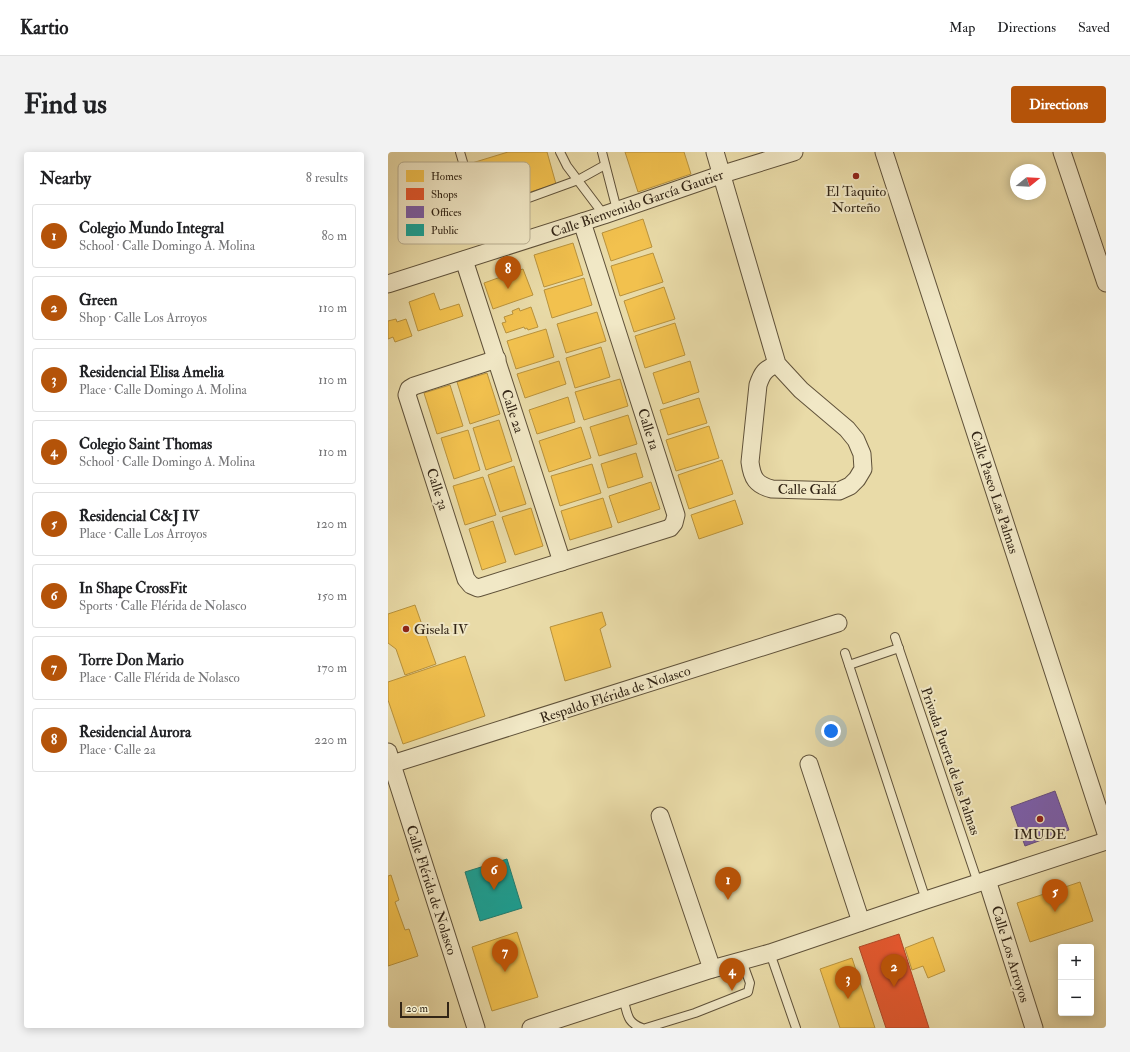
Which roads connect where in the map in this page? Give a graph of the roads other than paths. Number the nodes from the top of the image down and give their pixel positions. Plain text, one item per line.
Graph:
1 (560, 152) edge
2 (602, 152) edge
3 (715, 152) edge
4 (794, 152) edge
5 (884, 152) edge
6 (1062, 152) edge
7 (605, 165) junction
8 (723, 174) junction
9 (578, 180) junction
10 (530, 197) edge
11 (610, 213) junction
12 (582, 222) junction
13 (530, 239) edge
14 (514, 244) edge
15 (464, 260) junction
16 (1106, 283) edge
17 (388, 284) edge
18 (496, 359) junction
19 (777, 364) junction
20 (562, 562) junction
21 (838, 623) dead end
22 (895, 637) dead end
23 (899, 648) junction
24 (845, 653) dead end
25 (849, 665) junction
26 (390, 758) edge
27 (809, 764) dead end
28 (660, 816) dead end
29 (1106, 833) edge
30 (1106, 841) edge
31 (983, 881) junction
32 (926, 900) junction
33 (861, 922) junction
34 (770, 953) junction
35 (742, 961) junction
36 (712, 969) junction
37 (623, 998) junction
38 (540, 1027) edge
39 (476, 1028) edge
40 (642, 1028) edge
41 (646, 1028) edge
42 (796, 1028) edge
43 (1034, 1028) edge

1 - 9 lane
2 - 7 lane
3 - 8 street, Calle Galá
4 - 8 street, Calle Bienvenido García Gautier
5 - 29 street, Calle Paseo Las Palmas
6 - 16 street
7 - 9 lane
7 - 11 lane
8 - 11 street, Calle Bienvenido García Gautier
8 - 19 street, Calle Galá
9 - 10 lane
9 - 11 lane
11 - 12 street, Calle Bienvenido García Gautier
12 - 13 street, Calle Bienvenido García Gautier
12 - 20 street, Calle 1a
14 - 15 street, Calle Bienvenido García Gautier
15 - 17 street, Calle Bienvenido García Gautier
15 - 18 street, Calle 2a
18 - 20 street, Calle 2a
18 - 20 street, Calle 3a
19 - 19 street, Calle Galá
21 - 26 street, Respaldo Flérida de Nolasco
22 - 23 lane, Privada Puerta de las Palmas
23 - 25 lane
23 - 31 lane, Privada Puerta de las Palmas
24 - 25 lane
25 - 32 lane
26 - 39 street, Calle Flérida de Nolasco
27 - 33 street
28 - 36 street
30 - 31 street
31 - 32 street
31 - 43 street, Calle Los Arroyos
32 - 33 street
33 - 34 street
34 - 35 street
34 - 42 lane
35 - 36 street
35 - 41 lane
36 - 37 street
37 - 38 street
37 - 40 lane

